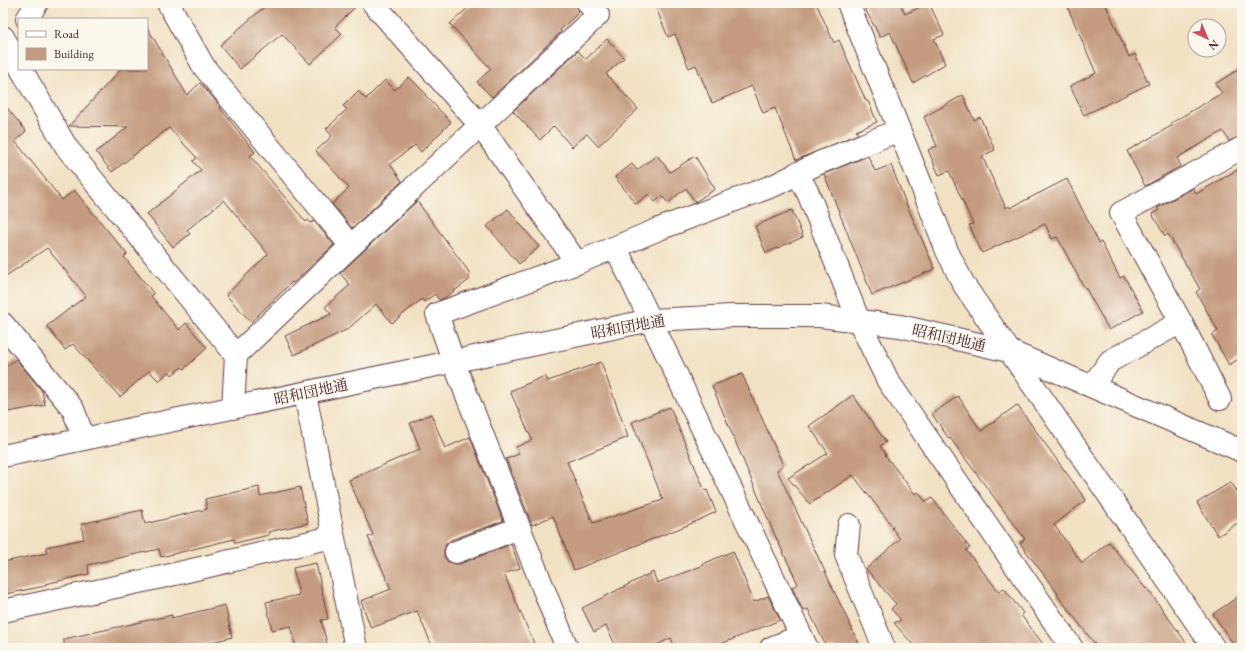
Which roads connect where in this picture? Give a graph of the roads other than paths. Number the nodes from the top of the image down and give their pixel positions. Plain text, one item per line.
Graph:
1 (37, 3) edge
2 (168, 3) edge
3 (373, 3) edge
4 (588, 3) edge
5 (848, 3) edge
6 (28, 18) edge
7 (22, 70) edge
8 (480, 125) junction
9 (899, 130) junction
10 (1242, 148) edge
11 (797, 173) junction
12 (351, 246) junction
13 (616, 248) junction
14 (577, 263) junction
15 (651, 320) junction
16 (859, 321) junction
17 (1181, 322) junction
18 (3, 324) edge
19 (1009, 352) junction
20 (236, 355) junction
21 (454, 363) junction
22 (1092, 386) junction
23 (305, 394) junction
24 (1220, 399) dead end
25 (233, 408) junction
26 (84, 439) junction
27 (1242, 451) edge
28 (3, 456) edge
29 (849, 525) dead end
30 (519, 528) junction
31 (332, 537) junction
32 (456, 552) dead end
33 (3, 611) edge
34 (804, 642) edge
35 (356, 648) edge
36 (566, 648) edge
37 (771, 648) edge
38 (884, 648) edge
39 (1072, 648) edge
40 (1214, 648) edge

1 - 6 street
2 - 12 street
3 - 8 street
4 - 8 street
5 - 9 street
7 - 20 street
8 - 12 street
8 - 14 street
9 - 11 street
9 - 19 street
10 - 17 street
11 - 13 street
11 - 16 street
12 - 20 street
13 - 14 street
13 - 15 street
14 - 21 street
15 - 16 street, 昭和団地通
15 - 21 street, 昭和団地通
15 - 34 street
16 - 19 street, 昭和団地通
16 - 39 street
17 - 22 street
17 - 24 street
18 - 26 street
19 - 22 street, 昭和団地通
19 - 40 street
20 - 25 street
21 - 23 street, 昭和団地通
21 - 30 street
22 - 27 street, 昭和団地通
23 - 25 street, 昭和団地通
23 - 31 street
25 - 26 street, 昭和団地通
26 - 28 street, 昭和団地通
29 - 38 street
30 - 32 street
30 - 36 street
31 - 33 street
31 - 35 street
34 - 37 street

